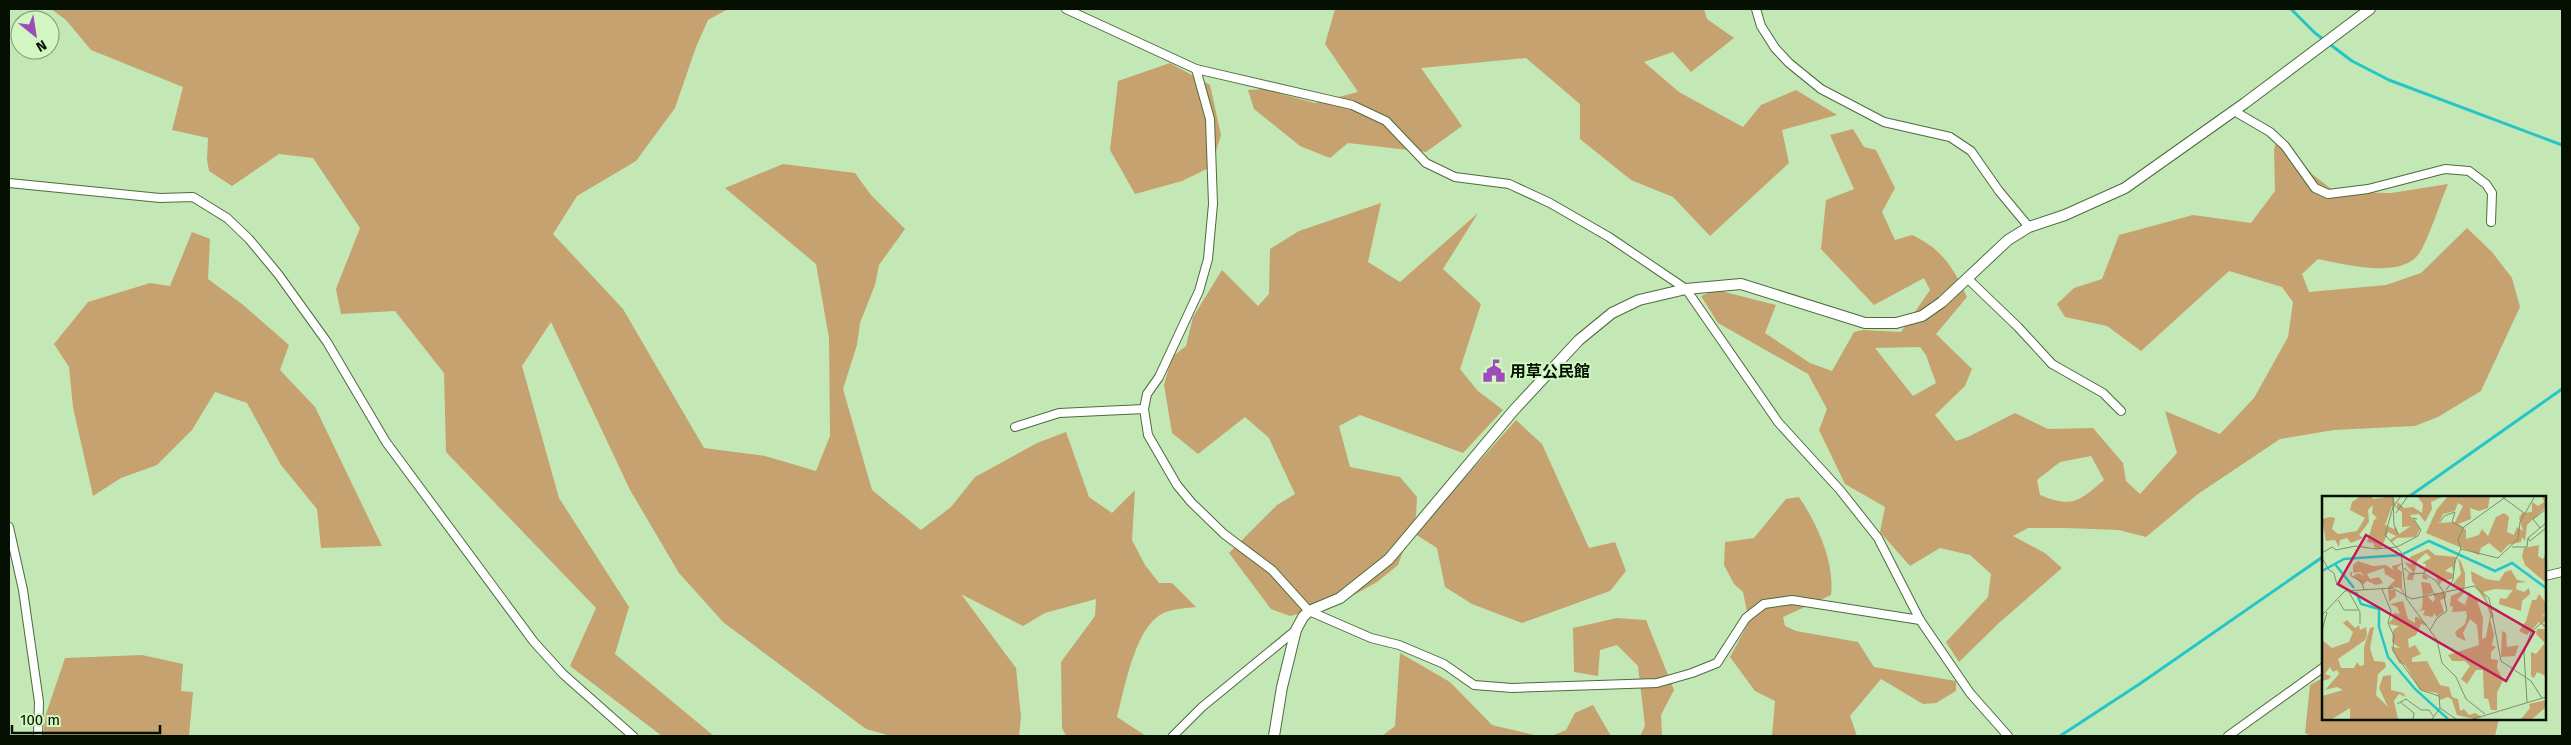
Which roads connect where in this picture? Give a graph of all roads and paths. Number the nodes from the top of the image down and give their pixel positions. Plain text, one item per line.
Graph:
1 (1066, 9) edge
2 (1756, 9) edge
3 (2370, 9) edge
4 (1196, 69) junction
5 (2234, 111) junction
6 (9, 183) edge
7 (2491, 222) dead end
8 (2029, 227) junction
9 (1968, 279) junction
10 (1686, 289) junction
11 (1144, 409) junction
12 (2121, 411) dead end
13 (1015, 427) dead end
14 (9, 527) edge
15 (2562, 572) edge
16 (2546, 576) edge
17 (1309, 611) junction
18 (1920, 620) junction
19 (1296, 630) junction
20 (2322, 668) edge
21 (38, 736) edge
22 (633, 736) edge
23 (1173, 736) edge
24 (1274, 736) edge
25 (2008, 736) edge
26 (2228, 736) edge

1 - 4 street
2 - 8 street
3 - 5 street
4 - 10 street
4 - 11 street
5 - 7 street
5 - 8 street
6 - 22 street
8 - 9 street
9 - 10 street
9 - 12 street
10 - 17 street
10 - 18 street
11 - 13 street
11 - 17 street
14 - 21 street
15 - 16 street
17 - 18 street
17 - 19 street
18 - 25 street
19 - 23 street
19 - 24 street
20 - 26 street

